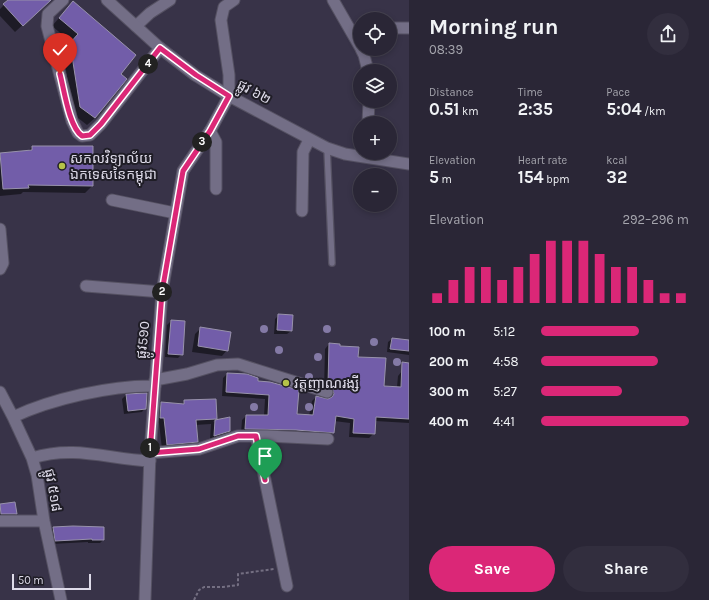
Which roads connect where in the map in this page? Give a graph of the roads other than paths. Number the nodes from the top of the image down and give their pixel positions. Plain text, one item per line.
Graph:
1 (63, 0) edge
2 (107, 0) edge
3 (170, 0) edge
4 (234, 0) edge
5 (333, 0) edge
6 (136, 26) junction
7 (353, 28) edge
8 (397, 28) edge
9 (409, 28) edge
10 (160, 48) junction
11 (229, 96) junction
12 (210, 131) junction
13 (309, 140) junction
14 (326, 148) junction
15 (353, 155) edge
16 (388, 160) edge
17 (409, 164) edge
18 (216, 189) dead end
19 (112, 200) dead end
20 (302, 211) dead end
21 (175, 213) junction
22 (0, 229) edge
23 (332, 263) dead end
24 (0, 269) edge
25 (86, 286) dead end
26 (162, 292) junction
27 (155, 383) junction
28 (0, 392) edge
29 (326, 392) dead end
30 (13, 417) junction
31 (256, 436) junction
32 (328, 439) dead end
33 (150, 457) junction
34 (32, 458) junction
35 (0, 521) edge
36 (44, 521) junction
37 (287, 586) dead end
38 (61, 600) edge
39 (145, 600) edge

1 - 10 street
2 - 6 street, ផ្លូវ ៦២
3 - 6 street
4 - 11 street
5 - 7 street
6 - 10 street, ផ្លូវ ៦២
8 - 9 street
10 - 11 street, ផ្លូវ ៦២
11 - 12 street, ផ្លូវ590
11 - 13 street, ផ្លូវ ៦២
12 - 18 street
12 - 21 street, ផ្លូវ590
13 - 14 street, ផ្លូវ ៦២
13 - 20 street
14 - 15 street, ផ្លូវ ៦២
14 - 23 lane
16 - 17 street, ផ្លូវ ៦២
19 - 21 street
21 - 26 street, ផ្លូវ590
22 - 24 street
25 - 26 street
26 - 27 street, ផ្លូវ590
27 - 29 street
27 - 30 street
27 - 33 street, ផ្លូវ590
28 - 30 street, ផ្លូវ ៥១៨
30 - 34 street, ផ្លូវ ៥១៨
31 - 32 street
31 - 33 street
31 - 37 street
33 - 34 street
33 - 39 street, ផ្លូវ590
34 - 36 street, ផ្លូវ ៥១៨
35 - 36 street
36 - 38 street, ផ្លូវ ៥១៨

